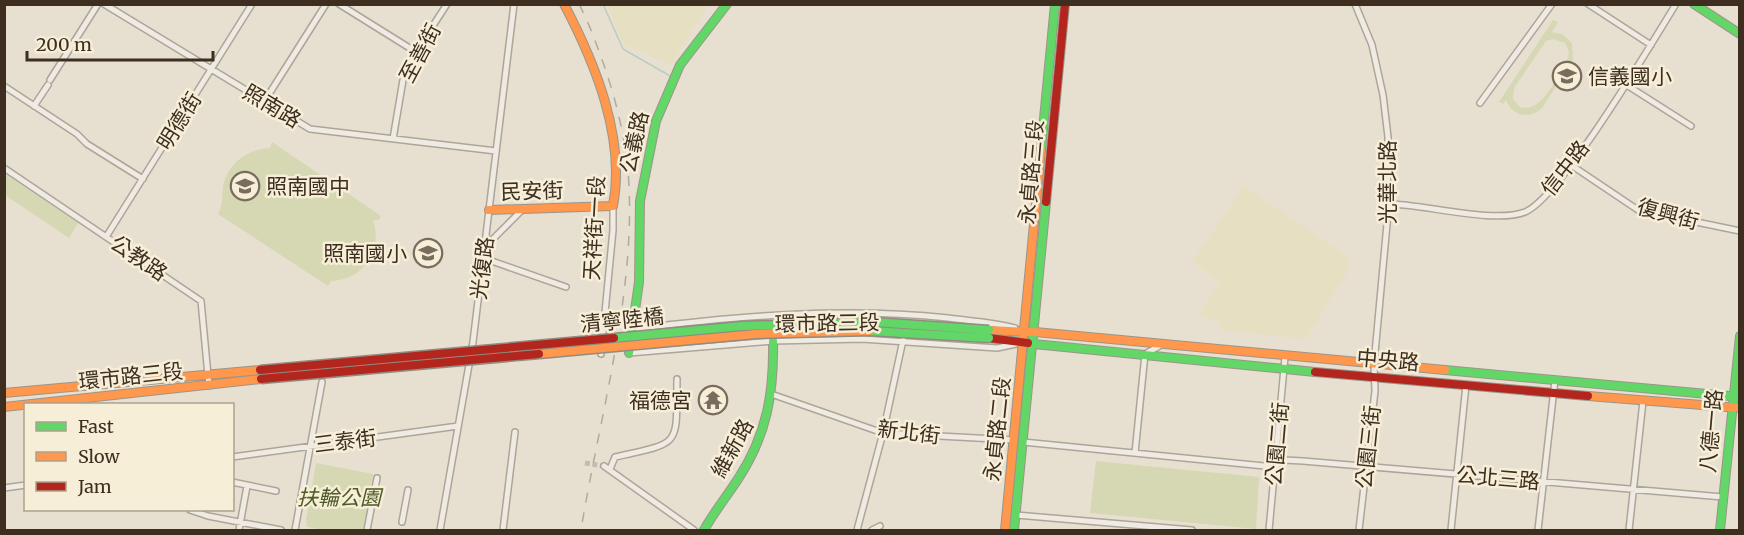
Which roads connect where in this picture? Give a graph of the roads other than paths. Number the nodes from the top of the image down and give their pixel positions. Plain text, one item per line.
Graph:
1 (98, 4) edge
2 (104, 4) edge
3 (252, 4) edge
4 (326, 4) edge
5 (339, 4) edge
6 (447, 4) edge
7 (514, 4) edge
8 (564, 4) edge
9 (727, 4) edge
10 (1055, 4) edge
11 (1065, 4) edge
12 (1355, 4) edge
13 (1552, 4) edge
14 (1588, 4) edge
15 (1676, 4) edge
16 (1694, 4) edge
17 (1740, 34) edge
18 (1651, 45) junction
19 (416, 52) junction
20 (211, 70) junction
21 (1625, 84) junction
22 (4, 86) edge
23 (264, 102) junction
24 (1480, 103) dead end
25 (34, 106) junction
26 (1691, 126) dead end
27 (393, 139) junction
28 (496, 151) junction
29 (1571, 165) junction
30 (4, 168) edge
31 (143, 179) junction
32 (1388, 204) junction
33 (613, 206) junction
34 (523, 209) junction
35 (489, 210) junction
36 (1740, 231) edge
37 (106, 237) junction
38 (484, 248) junction
39 (483, 258) junction
40 (566, 287) dead end
41 (801, 315) junction
42 (633, 329) junction
43 (1030, 332) junction
44 (989, 334) junction
45 (1740, 336) edge
46 (802, 340) junction
47 (903, 340) junction
48 (773, 341) junction
49 (1029, 343) junction
50 (1163, 344) junction
51 (629, 353) joint
52 (601, 354) dead end
53 (1145, 354) junction
54 (1285, 357) junction
55 (1374, 364) junction
56 (1283, 369) junction
57 (208, 374) junction
58 (260, 375) junction
59 (1374, 378) junction
60 (677, 379) dead end
61 (1555, 380) junction
62 (322, 382) dead end
63 (1466, 385) junction
64 (209, 386) junction
65 (4, 393) edge
66 (1553, 394) junction
67 (774, 395) junction
68 (1736, 396) edge
69 (1643, 401) junction
70 (35, 403) edge
71 (24, 404) edge
72 (4, 406) edge
73 (1736, 408) edge
74 (458, 426) junction
75 (515, 432) dead end
76 (884, 433) junction
77 (1018, 441) junction
78 (312, 445) junction
79 (1135, 453) junction
80 (234, 457) edge
81 (1275, 467) junction
82 (1366, 467) junction
83 (1457, 474) junction
84 (377, 478) dead end
85 (1545, 482) junction
86 (234, 483) edge
87 (24, 485) edge
88 (247, 486) junction
89 (4, 488) edge
90 (1633, 488) junction
91 (408, 490) dead end
92 (276, 491) dead end
93 (1723, 497) junction
94 (193, 511) edge
95 (1016, 515) junction
96 (402, 522) dead end
97 (241, 523) junction
98 (880, 526) dead end
99 (1128, 528) edge
100 (239, 531) edge
101 (281, 531) edge
102 (295, 531) edge
103 (367, 531) edge
104 (440, 531) edge
105 (503, 531) edge
106 (694, 531) edge
107 (704, 531) edge
108 (857, 531) edge
109 (872, 531) edge
110 (1005, 531) edge
111 (1014, 531) edge
112 (1192, 531) edge
113 (1269, 531) edge
114 (1359, 531) edge
115 (1451, 531) edge
116 (1538, 531) edge
117 (1629, 531) edge
118 (1720, 531) edge

1 - 25 street
2 - 20 street, 照南路
3 - 20 street, 明德街
4 - 23 street
5 - 19 street
6 - 19 street, 至善街
7 - 28 street, 光復路
8 - 33 street, 天祥街一段
9 - 42 street, 公義路
10 - 43 street, 永貞路三段
11 - 43 street, 永貞路三段
12 - 32 street, 光華北路
13 - 24 street
14 - 18 street
15 - 18 street, 信中路
16 - 17 street
18 - 21 street, 信中路
19 - 27 street, 至善街
20 - 23 street, 照南路
20 - 31 street, 明德街
21 - 26 street
21 - 29 street, 信中路
22 - 25 street
23 - 27 street, 照南路
25 - 31 street
27 - 28 street, 照南路
28 - 35 street, 光復路
29 - 32 street, 信中路
29 - 36 street, 復興街
30 - 37 street, 公教路
31 - 37 street, 明德街
32 - 55 street, 光華北路
33 - 34 street, 民安街
33 - 52 street, 天祥街一段
34 - 35 street, 民安街
34 - 38 street
35 - 38 street, 光復路
37 - 57 street, 公教路
38 - 39 street, 光復路
39 - 40 street
39 - 74 street, 光復路
41 - 42 street, 環市路三段
41 - 43 street, 環市路三段
41 - 46 street
42 - 51 street, 公義路
43 - 44 street, 中央路
43 - 49 street, 永貞路三段
43 - 50 street, 中央路
44 - 49 street, 中央路
44 - 58 street, 清寧陸橋, bridge
45 - 68 street, 八德一路
46 - 47 street, 環市路三段
46 - 48 street, 環市路三段
47 - 49 street, 環市路三段
47 - 76 street
48 - 51 street, 環市路三段
48 - 67 street, 維新路
49 - 53 street, 中央路
49 - 77 street, 永貞路二段
50 - 53 street
50 - 54 street, 中央路
53 - 56 street, 中央路
53 - 79 street
54 - 55 street, 中央路
54 - 56 street, 公園二街
55 - 59 street, 公園三街
55 - 61 street, 中央路
56 - 59 street, 中央路
56 - 81 street, 公園二街
57 - 58 street, 環市路三段
57 - 64 street, 公教路
57 - 65 street, 環市路三段
58 - 64 street, 環市路三段
59 - 63 street, 中央路
59 - 82 street, 公園三街
60 - 106 street
61 - 66 street
61 - 68 street, 中央路
62 - 78 street
63 - 66 street, 中央路
63 - 83 street
64 - 70 street, 環市路三段
66 - 69 street, 中央路
66 - 85 street
67 - 76 street, 新北街
67 - 107 street, 維新路
68 - 73 street, 八德一路
69 - 73 street, 中央路
69 - 90 street
71 - 72 street, 環市路三段
73 - 93 street, 八德一路
74 - 78 street, 三泰街
74 - 104 street, 光復路
75 - 105 street
76 - 77 street, 新北街
76 - 108 street
77 - 79 street, 新北街
77 - 95 street, 永貞路二段
77 - 110 street, 永貞路二段
78 - 80 street, 三泰街
78 - 102 street
79 - 81 street, 公北三路
81 - 82 street, 公北三路
81 - 113 street, 公園二街
82 - 83 street, 公北三路
82 - 114 street, 公園三街
83 - 85 street, 公北三路
83 - 115 street
84 - 103 street
85 - 90 street, 公北三路
85 - 116 street
86 - 88 street
87 - 89 street
88 - 92 street
88 - 97 street
90 - 93 street, 公北三路
90 - 117 street
91 - 96 street
93 - 118 street, 八德一路
94 - 97 street
95 - 99 street
95 - 111 street, 永貞路二段
97 - 100 street
97 - 101 street
98 - 109 street
99 - 112 street

